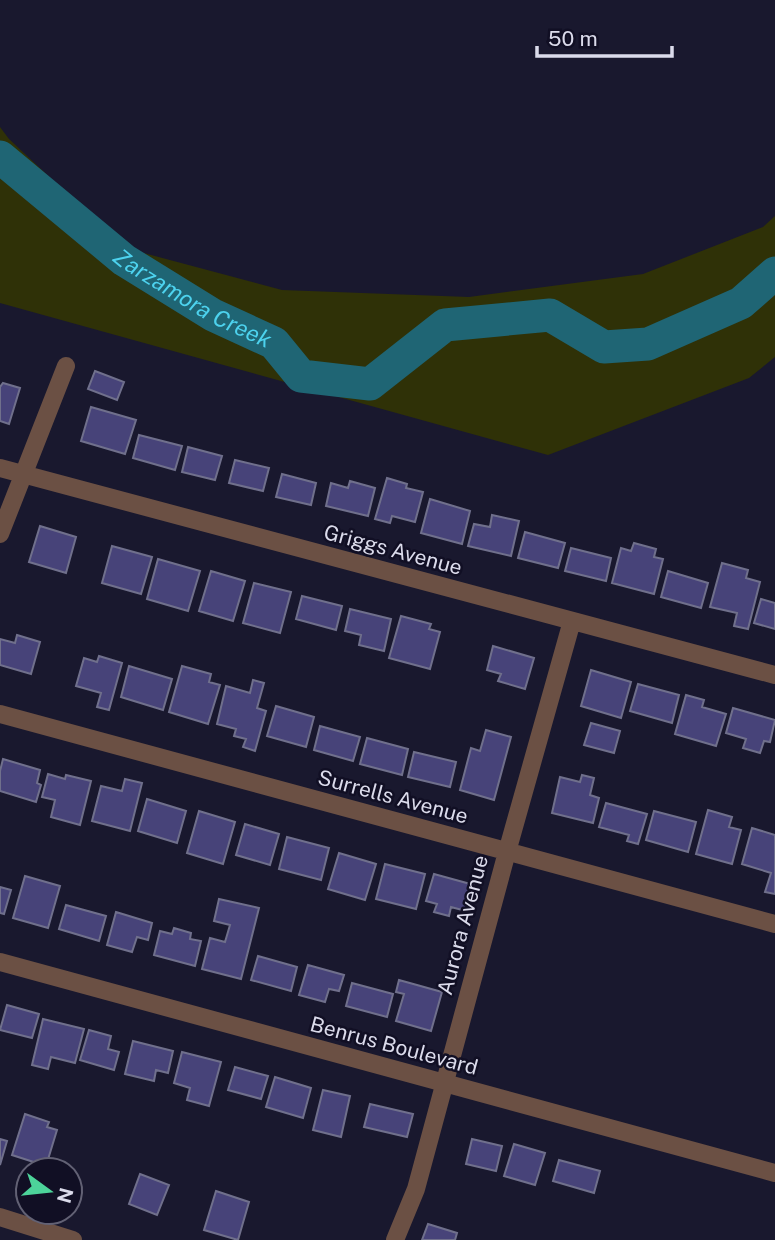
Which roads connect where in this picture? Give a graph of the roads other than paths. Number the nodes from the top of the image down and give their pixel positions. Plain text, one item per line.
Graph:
1 (66, 366) dead end
2 (0, 468) edge
3 (24, 474) junction
4 (0, 534) edge
5 (572, 621) junction
6 (775, 675) edge
7 (0, 714) edge
8 (507, 852) junction
9 (775, 924) edge
10 (0, 962) edge
11 (444, 1083) junction
12 (775, 1173) edge
13 (0, 1217) edge
14 (74, 1240) edge
15 (395, 1240) edge

1 - 3 street
2 - 3 street, Griggs Avenue
3 - 4 street
3 - 5 street, Griggs Avenue
5 - 6 street, Griggs Avenue
5 - 8 street, Aurora Avenue
7 - 8 street, Surrells Avenue
8 - 9 street, Surrells Avenue
8 - 11 street, Aurora Avenue
10 - 11 street, Benrus Boulevard
11 - 12 street, Benrus Boulevard
11 - 15 street, Aurora Avenue
13 - 14 street

